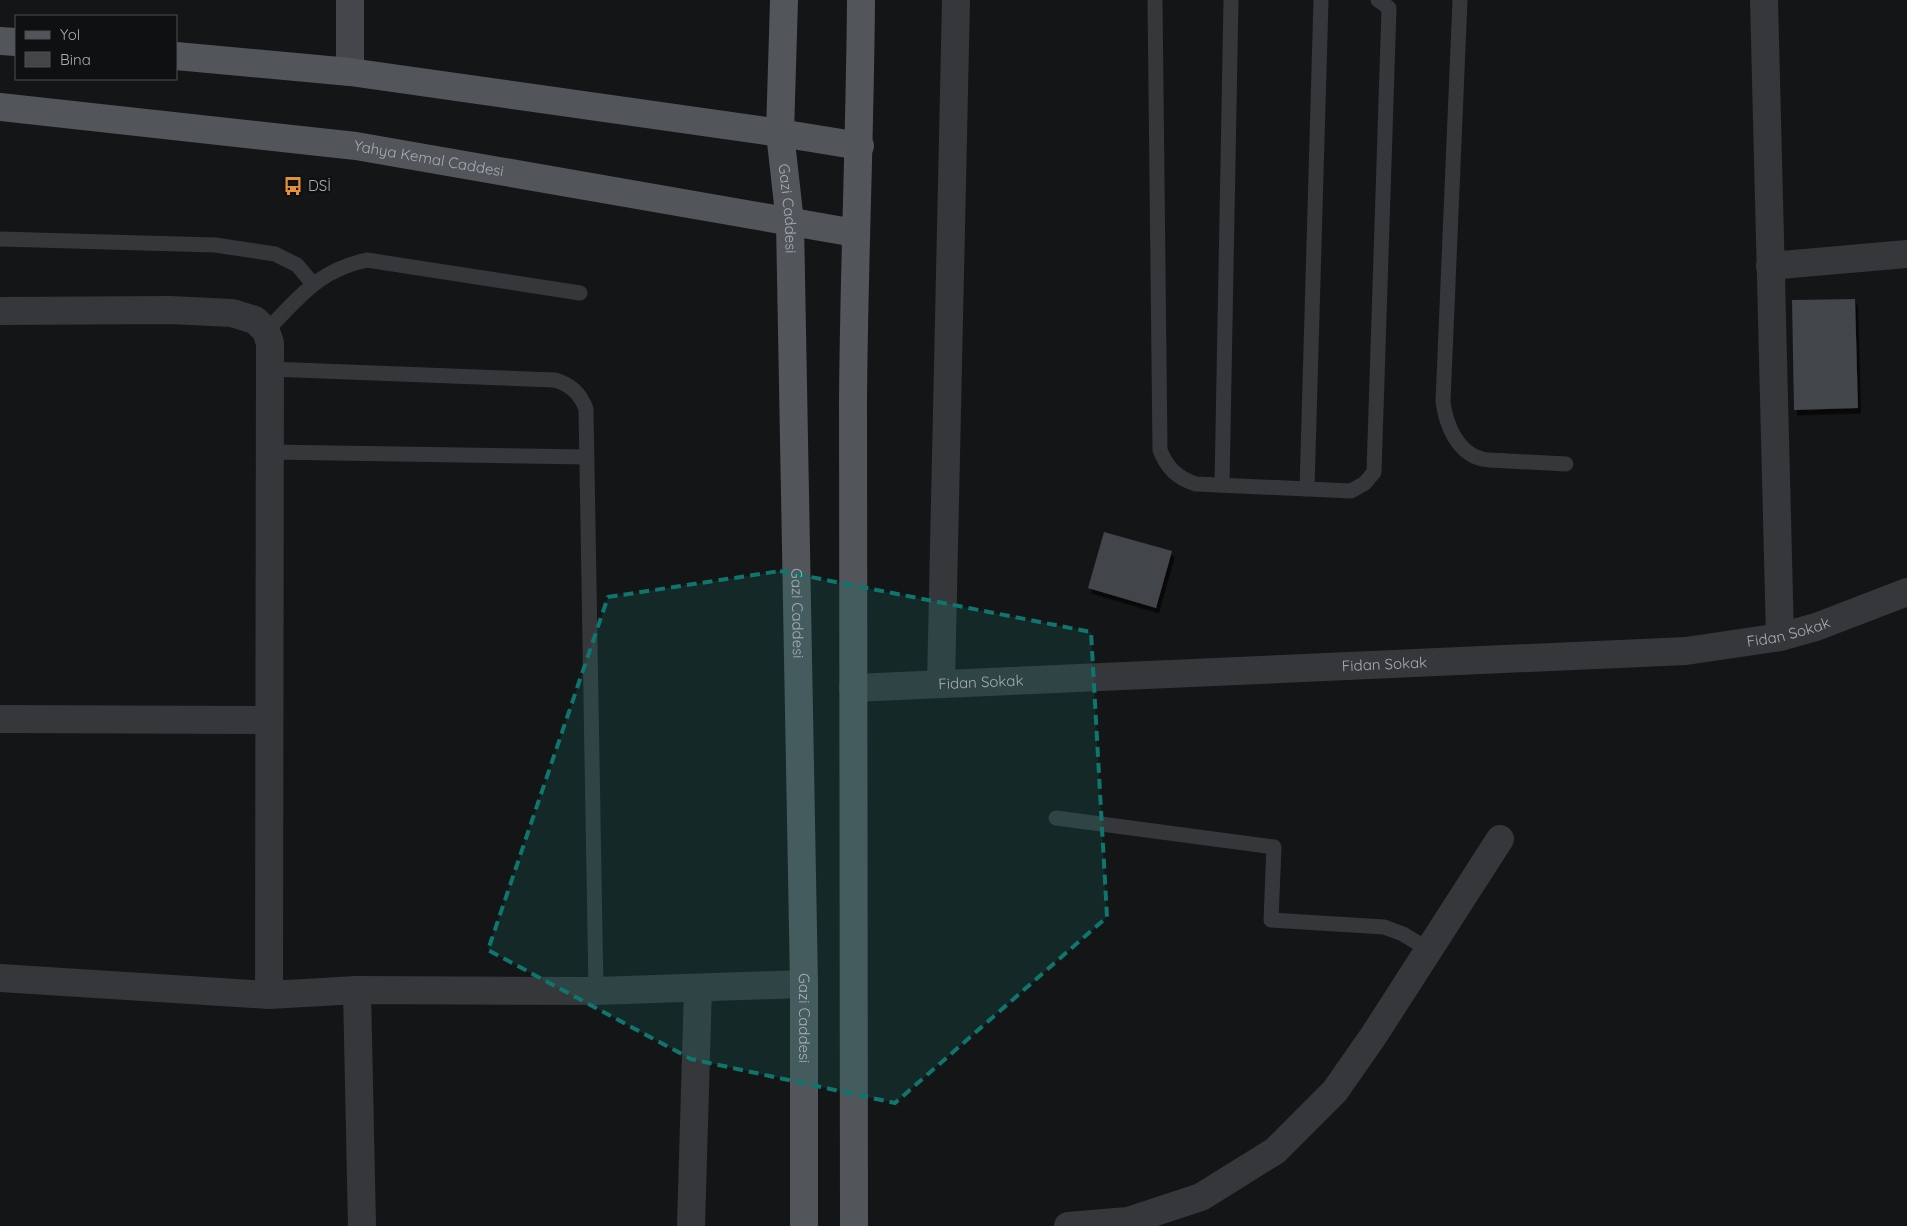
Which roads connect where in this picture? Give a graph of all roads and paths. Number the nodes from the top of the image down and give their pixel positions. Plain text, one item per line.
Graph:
1 (350, 0) edge
2 (784, 0) edge
3 (860, 0) edge
4 (956, 0) edge
5 (1155, 0) edge
6 (1230, 0) edge
7 (1321, 0) edge
8 (1378, 0) edge
9 (1460, 0) edge
10 (1764, 0) edge
11 (0, 41) edge
12 (15, 42) edge
13 (178, 56) edge
14 (350, 72) junction
15 (0, 107) edge
16 (780, 133) junction
17 (860, 146) junction
18 (790, 222) junction
19 (855, 233) junction
20 (0, 239) edge
21 (1907, 254) edge
22 (1770, 266) junction
23 (312, 284) junction
24 (580, 294) dead end
25 (0, 311) edge
26 (266, 331) junction
27 (270, 369) junction
28 (270, 452) junction
29 (587, 457) junction
30 (1566, 464) dead end
31 (1222, 485) junction
32 (1307, 489) junction
33 (1907, 592) edge
34 (1780, 637) junction
35 (941, 684) junction
36 (853, 688) junction
37 (0, 719) edge
38 (268, 720) junction
39 (1056, 818) dead end
40 (1500, 839) dead end
41 (1429, 950) junction
42 (0, 978) edge
43 (804, 984) junction
44 (698, 988) junction
45 (357, 990) junction
46 (596, 991) junction
47 (269, 995) junction
48 (362, 1226) edge
49 (691, 1226) edge
50 (804, 1226) edge
51 (854, 1226) edge
52 (1068, 1226) edge

1 - 14 street
2 - 16 main road, Gazi Caddesi
3 - 17 main road
4 - 35 street
5 - 31 lane
6 - 31 lane
7 - 32 lane
8 - 32 lane
9 - 30 lane
10 - 22 street
11 - 12 main road
13 - 14 main road
14 - 16 main road
15 - 18 main road, Yahya Kemal Caddesi
16 - 17 main road
16 - 18 main road, Gazi Caddesi
17 - 19 main road
18 - 19 main road, Yahya Kemal Caddesi
18 - 43 main road, Gazi Caddesi
19 - 36 main road
20 - 23 lane
21 - 22 street
22 - 34 street
23 - 24 lane
23 - 26 lane
25 - 26 street
26 - 27 street
27 - 28 street
27 - 29 lane
28 - 29 lane
28 - 38 street
29 - 46 lane
31 - 32 lane
33 - 34 street, Fidan Sokak
34 - 35 street, Fidan Sokak
35 - 36 street, Fidan Sokak
36 - 51 main road
37 - 38 street
38 - 47 street
39 - 41 lane
40 - 41 street
41 - 52 street
42 - 47 street
43 - 44 street
43 - 50 main road, Gazi Caddesi
44 - 46 street
44 - 49 street
45 - 46 street
45 - 47 street
45 - 48 street

